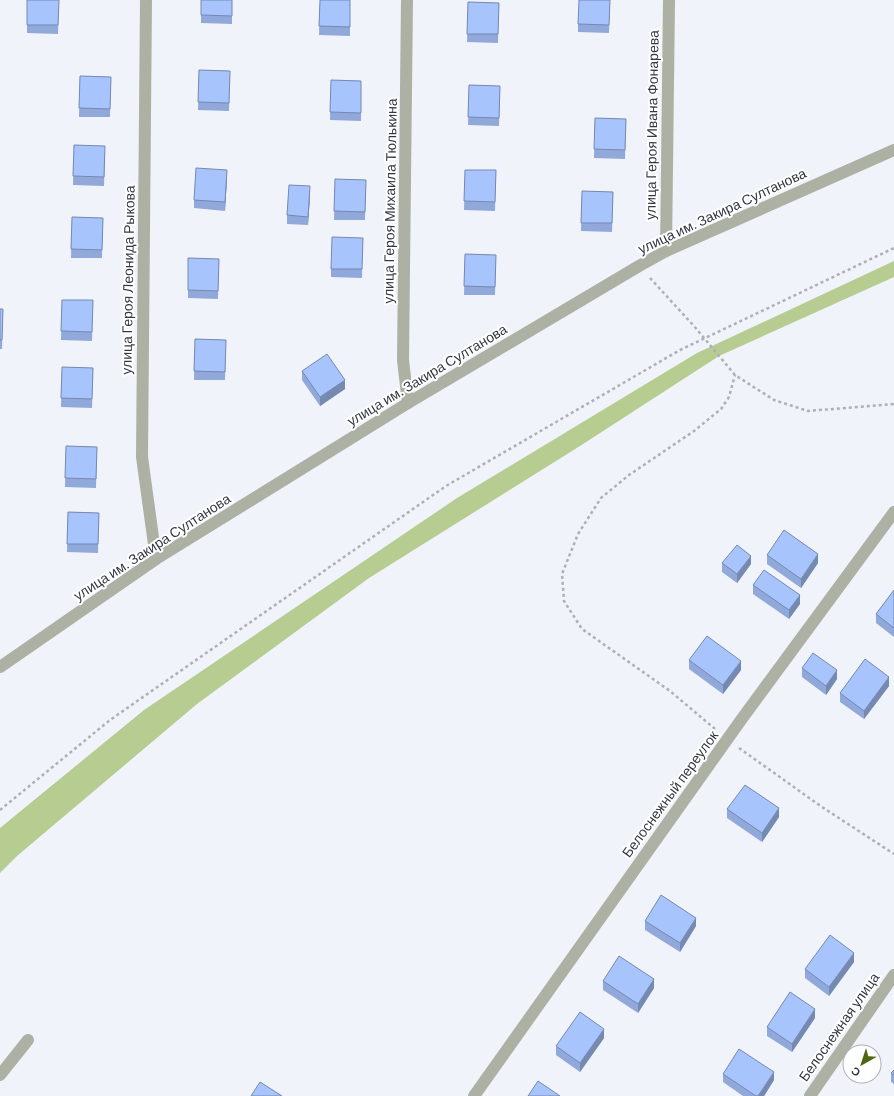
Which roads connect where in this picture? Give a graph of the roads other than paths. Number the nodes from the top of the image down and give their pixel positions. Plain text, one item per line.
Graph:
1 (146, 0) edge
2 (407, 0) edge
3 (669, 0) edge
4 (894, 150) edge
5 (666, 250) junction
6 (408, 403) junction
7 (894, 512) edge
8 (156, 559) junction
9 (0, 667) edge
10 (894, 975) edge
11 (28, 1040) dead end
12 (0, 1075) edge
13 (474, 1096) edge
14 (810, 1096) edge

1 - 8 street, улица Героя Леонида Рыкова
2 - 6 street, улица Героя Михаила Тюлькина
3 - 5 street, улица Героя Ивана Фонарева
4 - 5 street, улица им. Закира Султанова
5 - 6 street, улица им. Закира Султанова
6 - 8 street, улица им. Закира Султанова
7 - 13 street, Белоснежный переулок
8 - 9 street, улица им. Закира Султанова
10 - 14 street, Белоснежная улица
11 - 12 street

